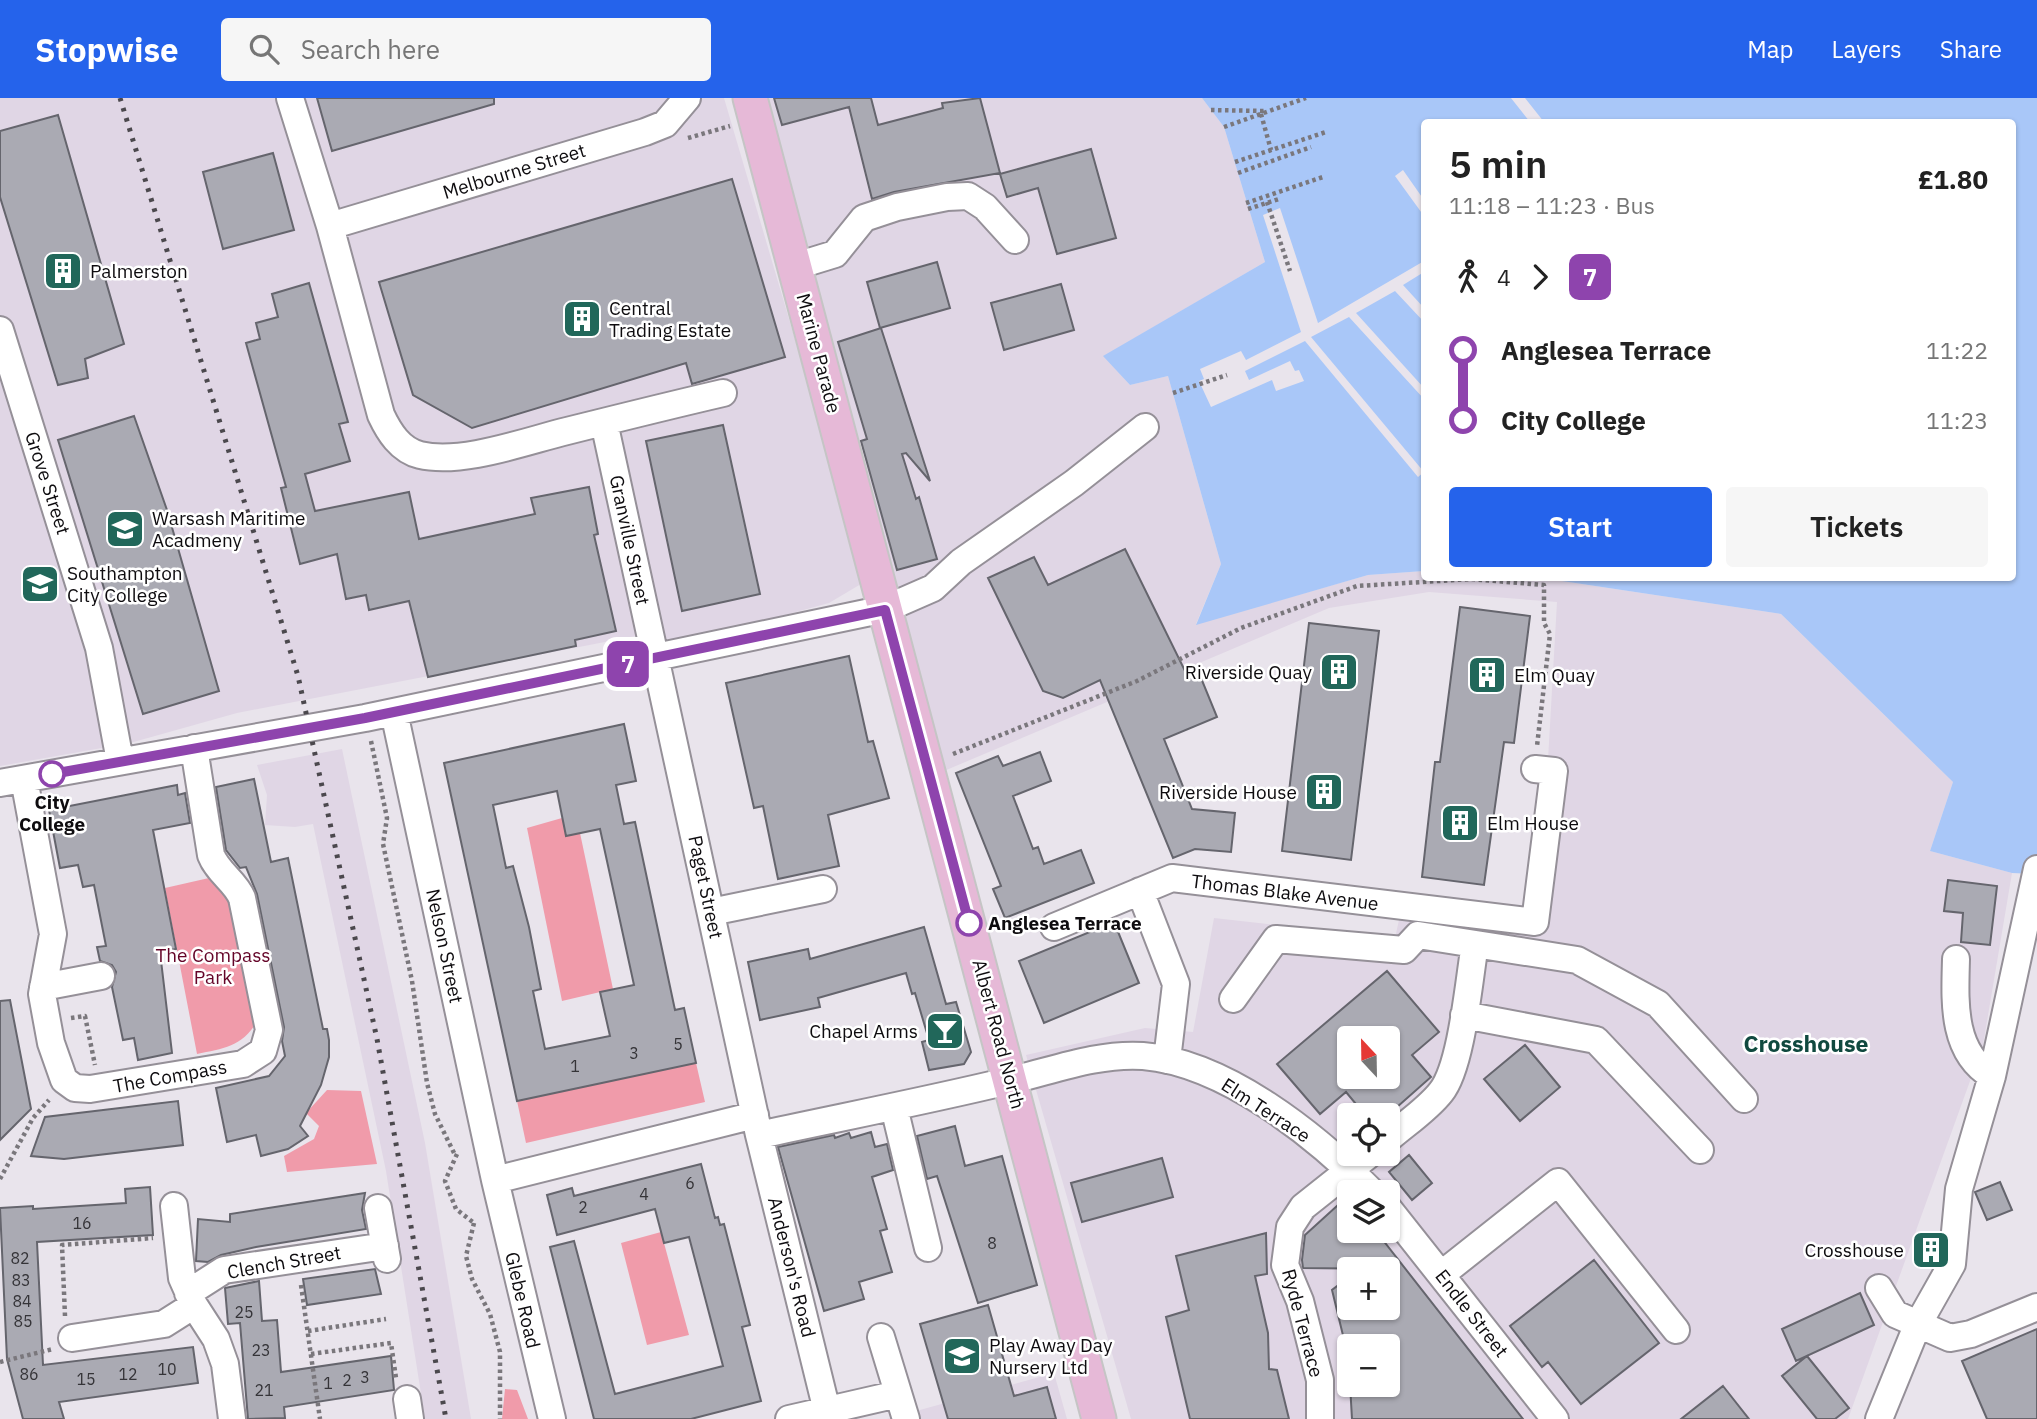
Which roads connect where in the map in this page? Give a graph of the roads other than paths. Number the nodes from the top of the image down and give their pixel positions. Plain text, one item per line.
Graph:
1 (290, 98) edge
2 (687, 98) edge
3 (753, 108) edge
4 (330, 226) junction
5 (1015, 240) dead end
6 (796, 266) junction
7 (0, 330) edge
8 (723, 393) dead end
9 (604, 422) junction
10 (1145, 427) dead end
11 (885, 610) junction
12 (655, 659) junction
13 (394, 712) junction
14 (194, 748) junction
15 (120, 761) junction
16 (1535, 769) dead end
17 (12, 781) edge
18 (2037, 869) edge
19 (822, 889) dead end
20 (1140, 891) junction
21 (711, 912) junction
22 (1054, 927) dead end
23 (1475, 944) junction
24 (1956, 959) dead end
25 (101, 976) dead end
26 (43, 987) junction
27 (1233, 999) dead end
28 (1464, 1015) junction
29 (1167, 1060) junction
30 (1992, 1076) junction
31 (1011, 1080) junction
32 (1744, 1099) dead end
33 (894, 1107) junction
34 (757, 1125) junction
35 (1400, 1128) edge
36 (1700, 1150) dead end
37 (1356, 1166) edge
38 (1350, 1171) junction
39 (495, 1180) junction
40 (1359, 1180) edge
41 (174, 1206) dead end
42 (378, 1208) dead end
43 (1400, 1223) edge
44 (928, 1248) dead end
45 (1442, 1274) junction
46 (1879, 1288) dead end
47 (191, 1299) junction
48 (2037, 1307) edge
49 (1917, 1326) junction
50 (1676, 1330) dead end
51 (881, 1337) dead end
52 (69, 1340) road end
53 (898, 1394) junction
54 (828, 1414) edge
55 (232, 1419) edge
56 (552, 1419) edge
57 (789, 1419) edge
58 (906, 1419) edge
59 (1099, 1419) edge
60 (1320, 1419) edge
61 (1555, 1419) edge
62 (1879, 1419) edge

1 - 4 street
2 - 4 street, Melbourne Street
3 - 6 main road, Marine Parade
4 - 9 street
5 - 6 street
6 - 11 main road, Marine Parade
7 - 15 street, Grove Street
8 - 9 street
9 - 12 street, Granville Street
10 - 11 street
11 - 12 street
11 - 31 main road, Albert Road North
12 - 13 street
12 - 21 street, Paget Street
13 - 14 street
13 - 39 street, Nelson Street
14 - 15 street
14 - 26 street, The Compass
15 - 17 street
16 - 20 street, Thomas Blake Avenue
17 - 26 street
18 - 30 street
19 - 21 street
20 - 22 street, Thomas Blake Avenue
20 - 29 street
21 - 34 street, Paget Street
23 - 27 street
23 - 28 street
23 - 32 street
24 - 30 street
25 - 26 street
28 - 35 street
28 - 36 street
29 - 31 street, Elm Terrace
29 - 38 street, Elm Terrace
30 - 49 street
31 - 33 street
31 - 59 main road, Albert Road North
33 - 34 street
33 - 44 street
34 - 39 street
34 - 54 street, Anderson's Road
37 - 38 street, Ryde Terrace
38 - 40 street
38 - 60 street, Ryde Terrace
39 - 56 street, Glebe Road
41 - 47 street
42 - 47 street, Clench Street
43 - 45 street, Endle Street
45 - 50 street
45 - 61 street, Endle Street
46 - 49 street
47 - 52 street, Clench Street
47 - 55 street
48 - 49 street
49 - 62 street
51 - 53 street
53 - 54 street
53 - 58 street
54 - 57 street

